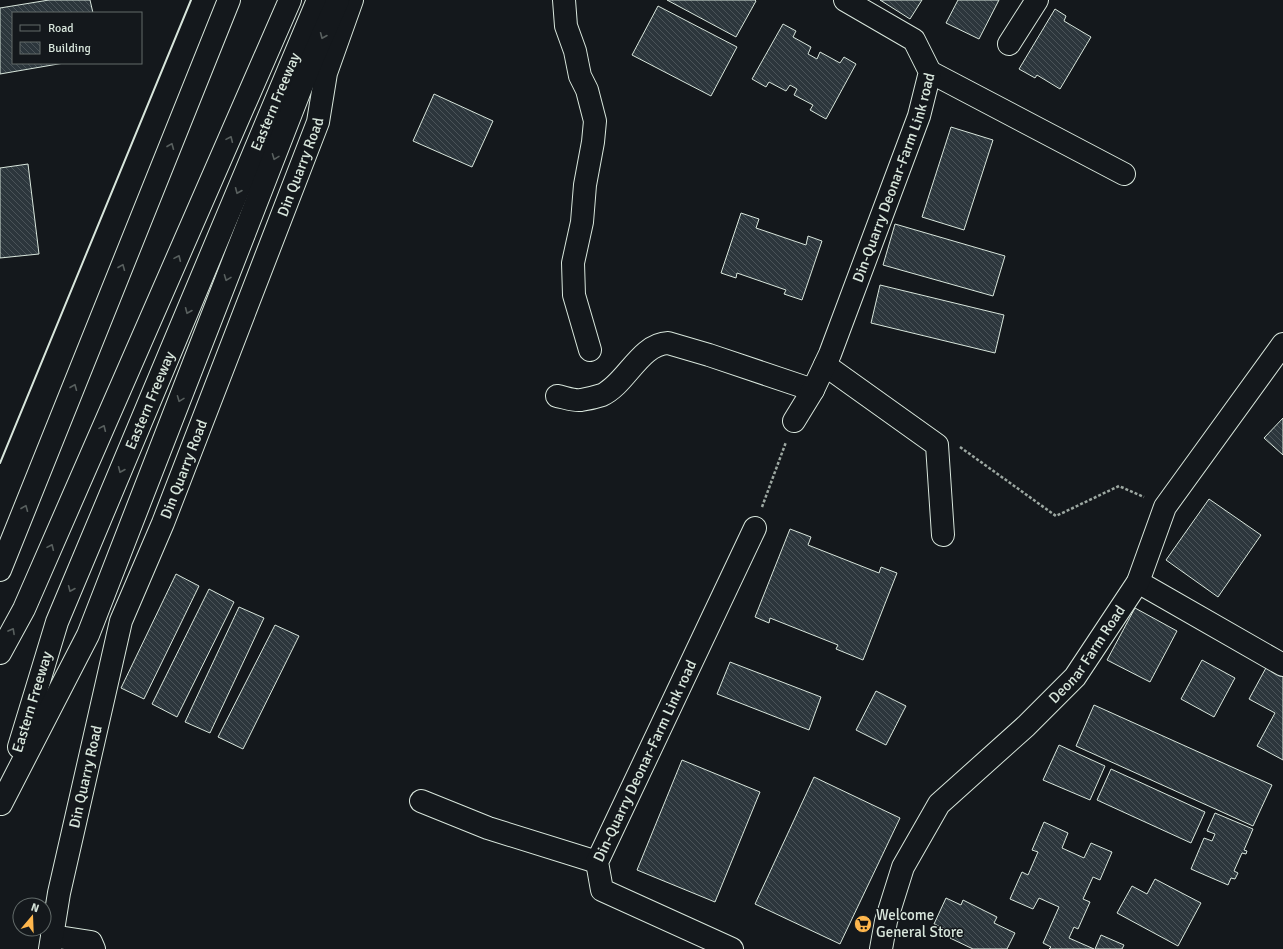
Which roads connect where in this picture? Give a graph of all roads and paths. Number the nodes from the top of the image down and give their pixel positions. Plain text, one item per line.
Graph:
1 (229, 0) edge
2 (290, 0) edge
3 (318, 0) edge
4 (338, 0) edge
5 (352, 0) edge
6 (564, 0) edge
7 (845, 0) edge
8 (1037, 0) edge
9 (1009, 44) dead end
10 (930, 72) junction
11 (1124, 174) dead end
12 (1283, 344) edge
13 (590, 350) dead end
14 (825, 365) junction
15 (813, 390) junction
16 (556, 396) dead end
17 (794, 421) joint
18 (959, 446) dead end
19 (1165, 507) junction
20 (755, 528) joint
21 (943, 535) dead end
22 (0, 570) edge
23 (1138, 582) junction
24 (0, 654) edge
25 (1283, 665) edge
26 (421, 801) dead end
27 (0, 806) edge
28 (597, 862) junction
29 (51, 942) edge
30 (94, 949) edge
31 (732, 949) edge
32 (881, 949) edge

22 -> 1 main road
24 -> 2 main road, Eastern Freeway
3 -> 27 main road, Eastern Freeway
4 -> 27 main road
5 - 29 main road, Din Quarry Road
6 - 13 main road
7 - 10 main road, Din-Quarry Deonar-Farm Link road
8 - 9 main road
10 - 11 main road
10 - 14 main road, Din-Quarry Deonar-Farm Link road
12 - 19 main road, Deonar Farm Road
14 - 15 main road, Din-Quarry Deonar-Farm Link road
14 - 21 main road
15 - 16 main road
15 - 17 main road, Din-Quarry Deonar-Farm Link road
17 - 20 path
18 - 19 path
19 - 23 main road, Deonar Farm Road
20 - 28 main road, Din-Quarry Deonar-Farm Link road
23 - 25 main road
23 - 32 main road, Deonar Farm Road
26 - 28 main road
28 - 31 main road, Din-Quarry Deonar-Farm Link road
29 - 30 main road

